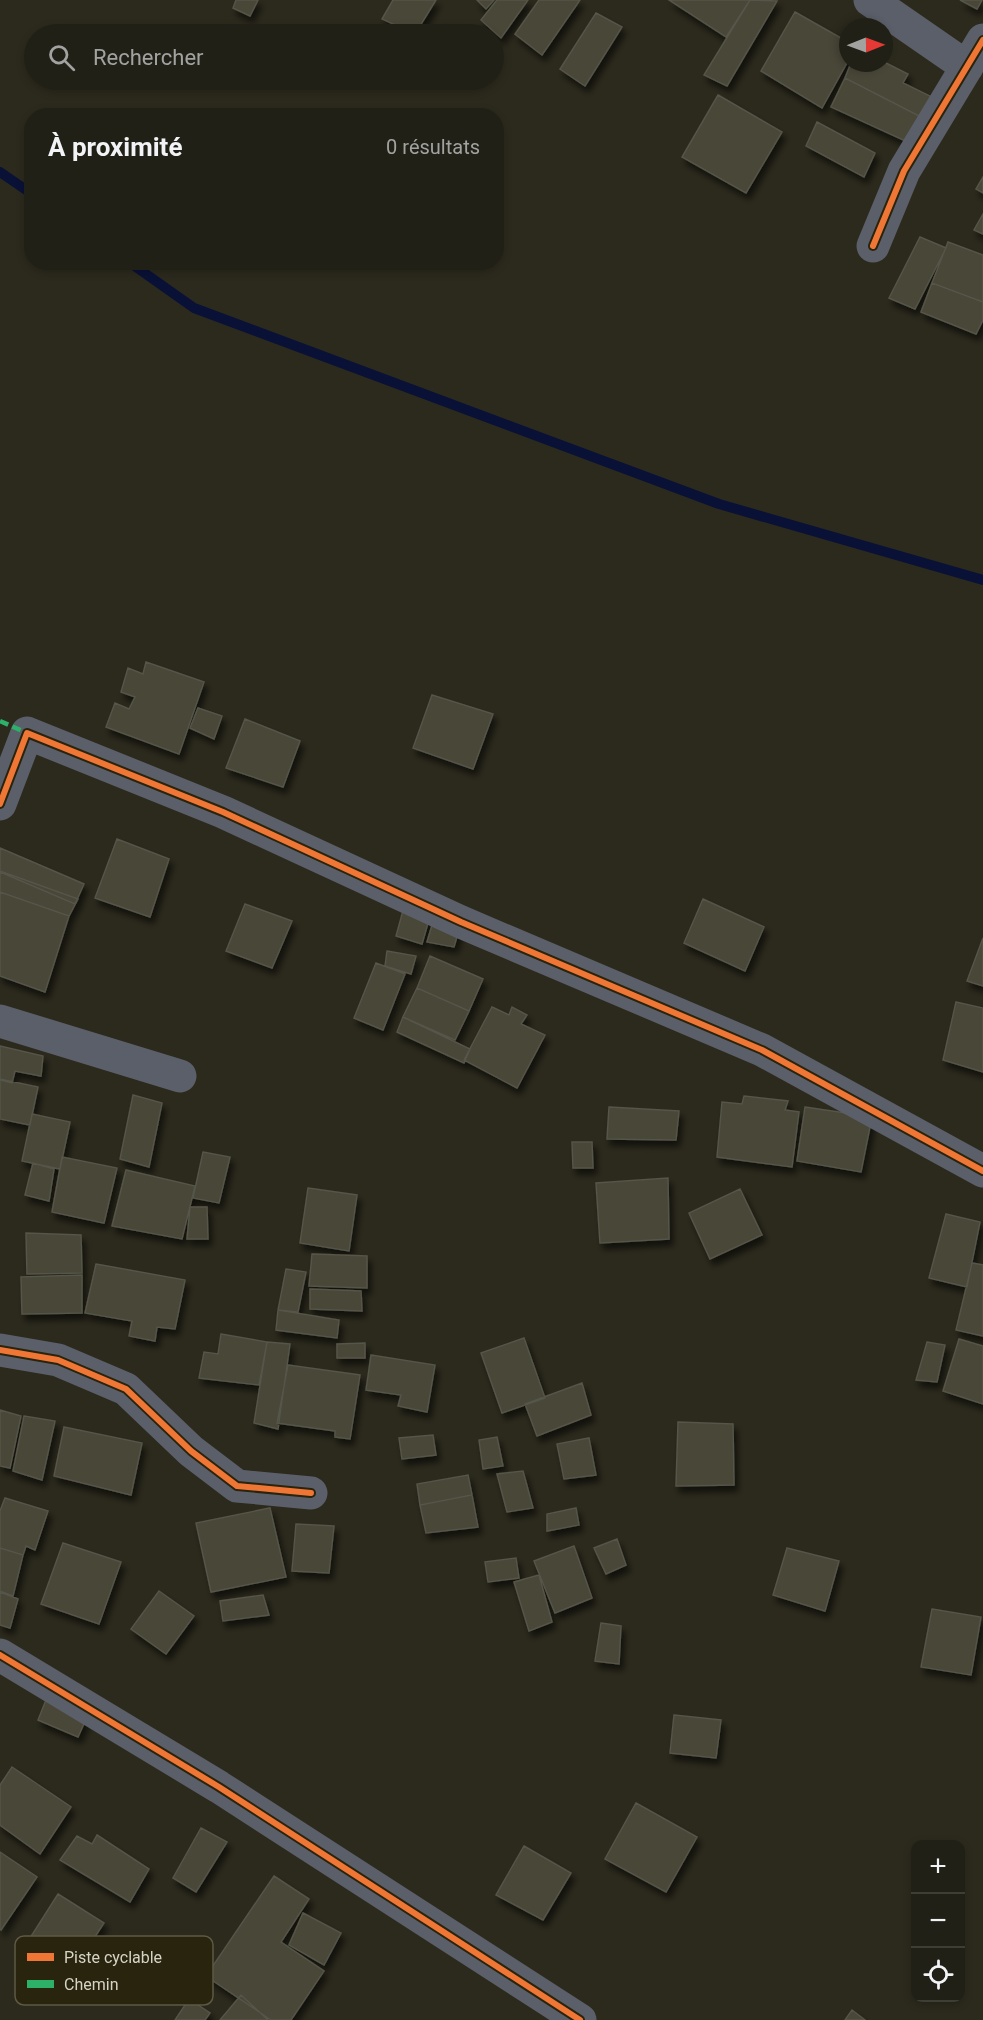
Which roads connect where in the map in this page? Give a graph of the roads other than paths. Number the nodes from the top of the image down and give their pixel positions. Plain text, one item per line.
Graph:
1 (870, 0) edge
2 (975, 53) edge
3 (873, 246) dead end
4 (0, 804) edge
5 (0, 1021) edge
6 (180, 1076) dead end
7 (983, 1171) edge
8 (0, 1350) edge
9 (311, 1493) dead end
10 (0, 1655) edge
11 (579, 2020) edge

1 - 2 street
2 - 3 street
4 - 7 street
5 - 6 street
8 - 9 street
10 - 11 street

